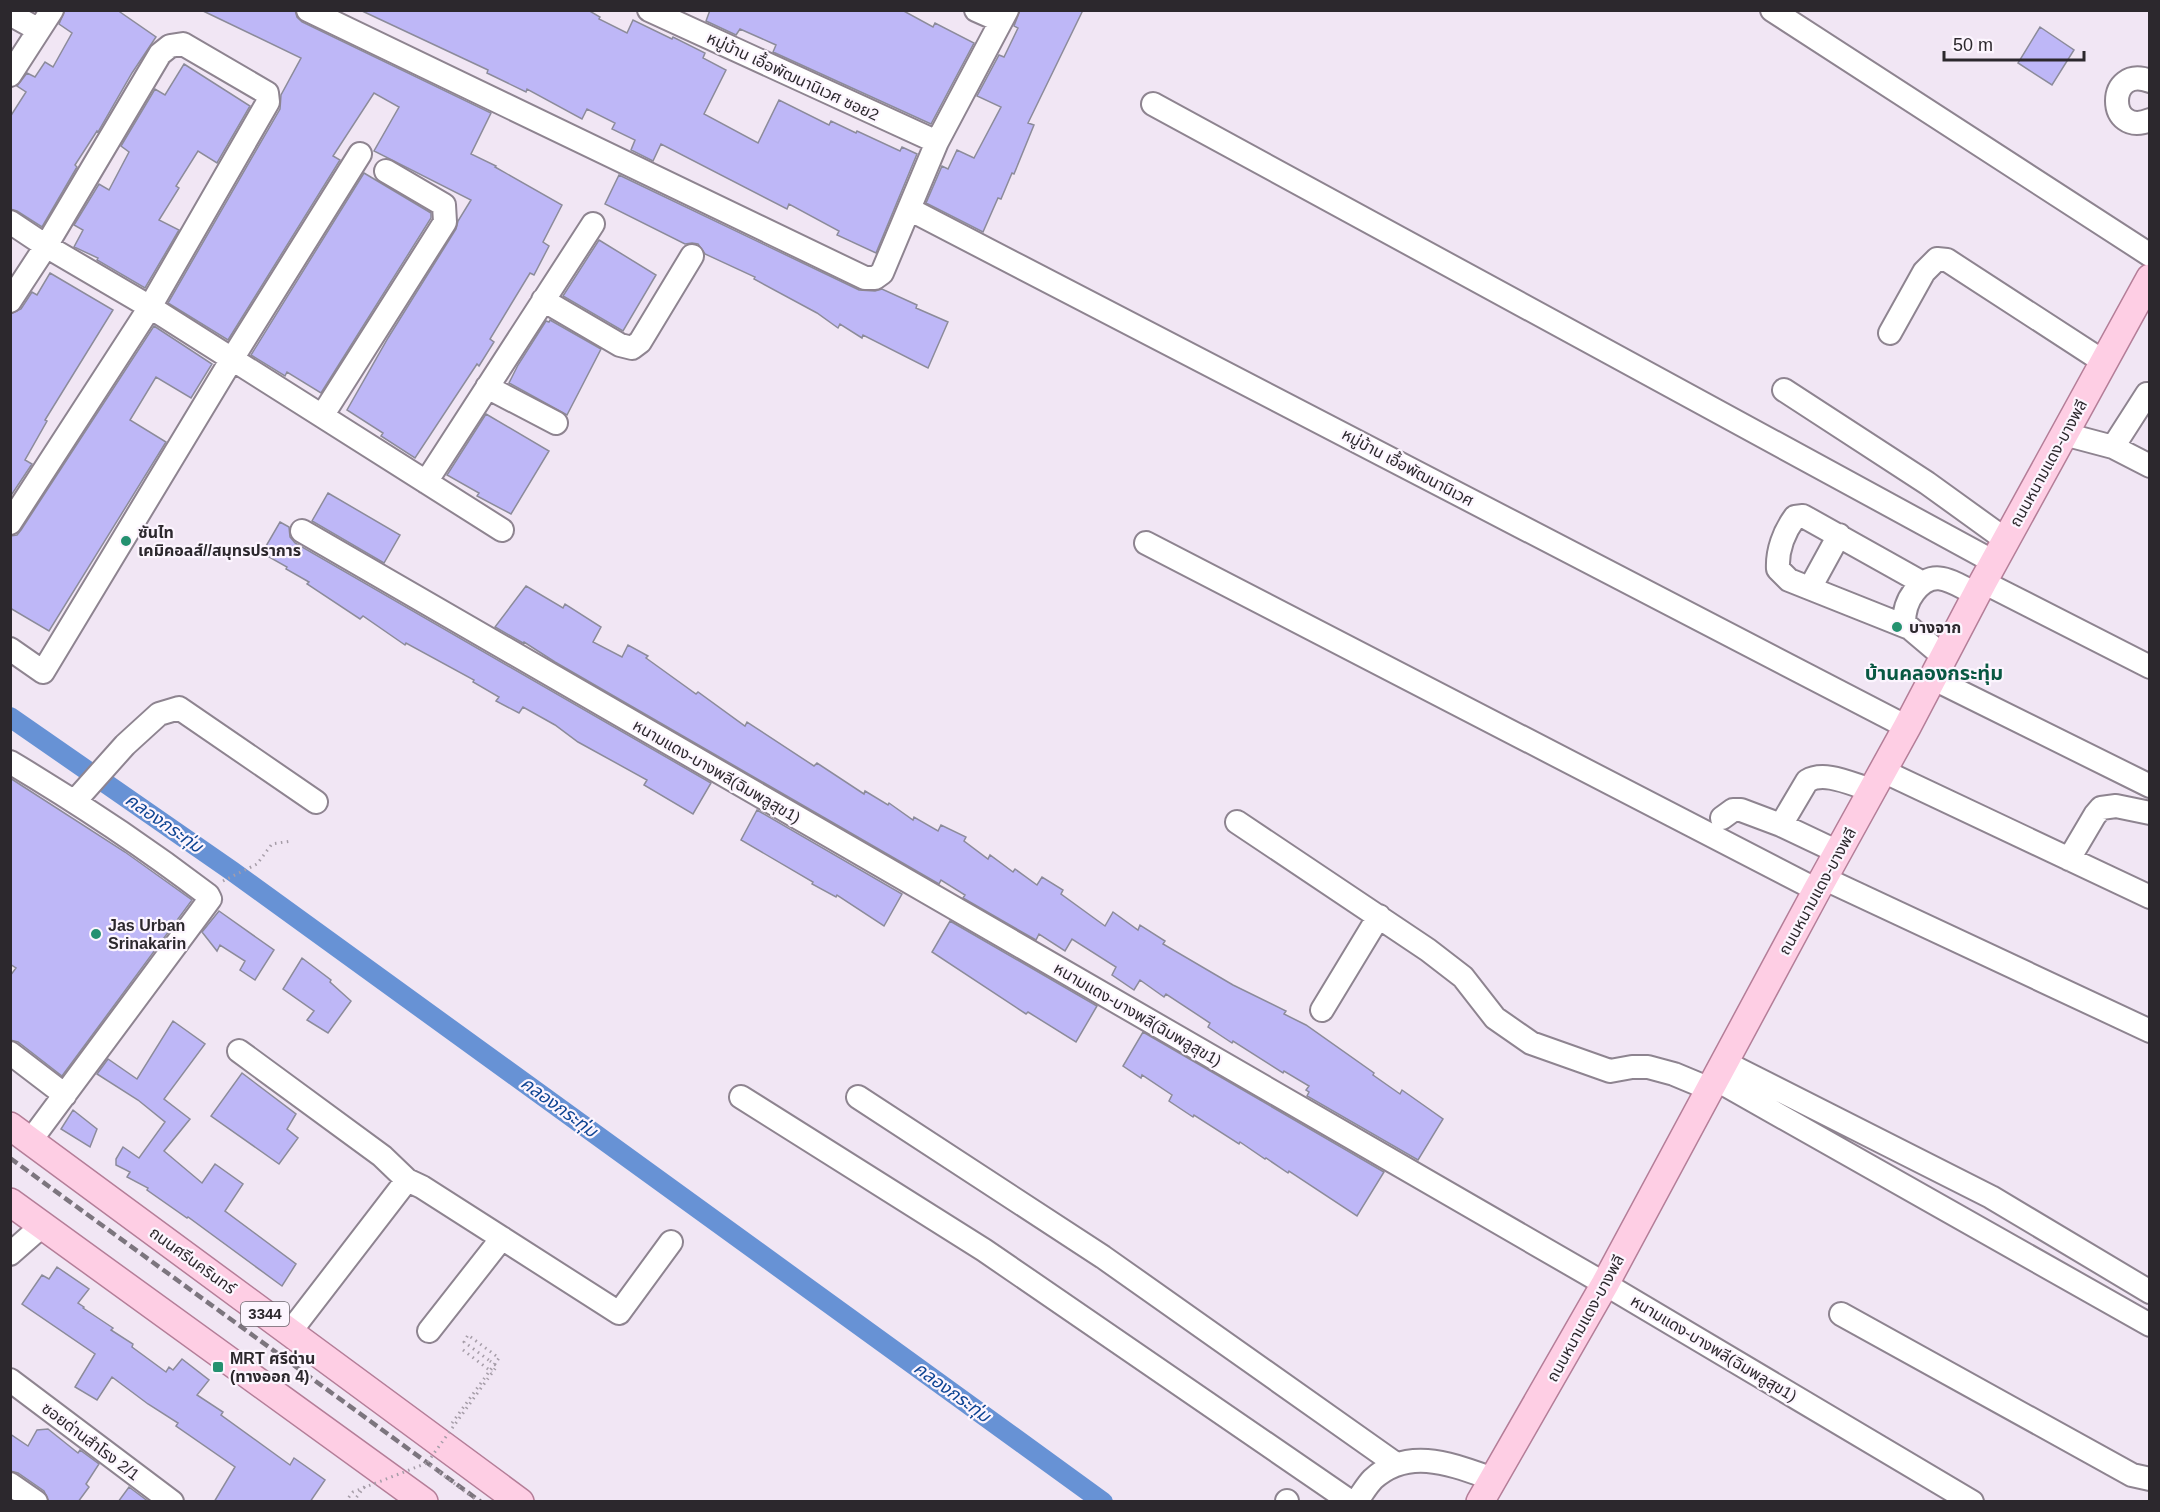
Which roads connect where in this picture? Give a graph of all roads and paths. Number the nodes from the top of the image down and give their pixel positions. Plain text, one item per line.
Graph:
1 (52, 10) edge
2 (649, 10) edge
3 (976, 10) edge
4 (1772, 10) edge
5 (316, 12) edge
6 (10, 14) edge
7 (1004, 16) edge
8 (39, 30) junction
9 (10, 75) edge
10 (2150, 81) edge
11 (1153, 104) dead end
12 (2150, 120) edge
13 (938, 142) junction
14 (360, 154) dead end
15 (386, 171) dead end
16 (909, 209) junction
17 (10, 222) edge
18 (593, 224) dead end
19 (46, 246) junction
20 (2150, 255) edge
21 (692, 256) dead end
22 (2150, 278) edge
23 (543, 300) junction
24 (10, 301) edge
25 (150, 307) junction
26 (1890, 333) dead end
27 (232, 359) junction
28 (2104, 362) junction
29 (488, 387) junction
30 (1784, 390) dead end
31 (2150, 394) edge
32 (321, 416) junction
33 (556, 423) dead end
34 (2064, 434) junction
35 (2113, 447) junction
36 (2150, 466) edge
37 (426, 482) junction
38 (10, 523) edge
39 (502, 530) dead end
40 (302, 531) dead end
41 (1839, 535) junction
42 (1146, 543) dead end
43 (1990, 570) junction
44 (1921, 582) junction
45 (1810, 588) junction
46 (1907, 627) junction
47 (10, 649) edge
48 (1937, 667) junction
49 (2150, 667) edge
50 (1907, 727) junction
51 (10, 762) edge
52 (1877, 781) junction
53 (2150, 786) edge
54 (81, 794) junction
55 (316, 802) dead end
56 (2150, 813) edge
57 (1722, 818) dead end
58 (1237, 822) dead end
59 (1781, 825) junction
60 (291, 841) dead end
61 (1838, 852) junction
62 (2070, 859) junction
63 (220, 882) dead end
64 (1820, 884) junction
65 (2150, 897) edge
66 (1379, 916) junction
67 (1322, 1010) dead end
68 (2150, 1031) edge
69 (239, 1050) dead end
70 (10, 1053) edge
71 (1716, 1077) junction
72 (60, 1086) junction
73 (858, 1097) dead end
74 (741, 1098) dead end
75 (21, 1133) edge
76 (407, 1180) junction
77 (10, 1202) edge
78 (43, 1225) junction
79 (502, 1238) junction
80 (671, 1242) dead end
81 (10, 1254) edge
82 (1605, 1284) junction
83 (2150, 1292) edge
84 (1841, 1314) dead end
85 (2150, 1325) edge
86 (429, 1331) dead end
87 (290, 1332) junction
88 (463, 1350) dead end
89 (492, 1372) junction
90 (10, 1380) edge
91 (433, 1452) junction
92 (1396, 1464) junction
93 (2150, 1479) edge
94 (10, 1484) edge
95 (1487, 1490) edge
96 (36, 1502) edge
97 (172, 1502) edge
98 (345, 1502) edge
99 (424, 1502) edge
100 (480, 1502) edge
101 (520, 1502) edge
102 (1354, 1502) edge
103 (1972, 1502) edge

1 - 8 street
2 - 13 street, หมู่บ้าน เอื้อพัฒนานิเวศ ซอย2
3 - 7 street
4 - 20 street
5 - 16 street
6 - 8 street
7 - 13 street
8 - 9 street
10 - 12 street
11 - 43 street
13 - 16 street
14 - 27 street
15 - 32 street
16 - 50 street, หมู่บ้าน เอื้อพัฒนานิเวศ
17 - 19 street
18 - 23 street
19 - 24 street
19 - 25 street
19 - 25 street
21 - 23 street
22 - 28 main road, ถนนหนามแดง-บางพลี
23 - 29 street
25 - 27 street
25 - 38 street
26 - 28 street
27 - 32 street
27 - 47 street
28 - 34 main road, ถนนหนามแดง-บางพลี
29 - 33 street
29 - 37 street
30 - 43 street
31 - 35 street
32 - 37 street
34 - 35 street
34 - 43 main road, ถนนหนามแดง-บางพลี
35 - 36 street
37 - 39 street
40 - 82 street, หนามแดง-บางพลี(ฉิมพลูสุข1)
41 - 44 street
41 - 45 street
41 - 45 street
42 - 64 street
43 - 44 street
43 - 48 main road, ถนนหนามแดง-บางพลี
43 - 49 street
44 - 46 street
45 - 46 street
46 - 48 street
48 - 50 main road, ถนนหนามแดง-บางพลี
48 - 53 street
50 - 52 main road, ถนนหนามแดง-บางพลี
51 - 54 street
52 - 59 street
52 - 61 main road, ถนนหนามแดง-บางพลี
52 - 62 street
54 - 55 street
54 - 72 street
56 - 62 street
57 - 59 street
58 - 66 street
59 - 61 street
60 - 63 path
61 - 64 main road, ถนนหนามแดง-บางพลี
62 - 65 street
64 - 68 street
64 - 71 main road, ถนนหนามแดง-บางพลี
66 - 67 street
66 - 71 street
69 - 76 street
70 - 72 street
71 - 82 main road, ถนนหนามแดง-บางพลี
71 - 83 street
71 - 85 street
72 - 75 street
73 - 92 street
74 - 102 street
75 - 87 main road, ถนนศรีนครินทร์ / 3344
76 - 79 street
76 - 87 street
77 - 78 main road
78 - 81 street
78 - 99 main road
79 - 80 street
79 - 86 street
82 - 95 main road, ถนนหนามแดง-บางพลี
82 - 103 street, หนามแดง-บางพลี(ฉิมพลูสุข1)
84 - 93 street
87 - 91 main road, ถนนศรีนครินทร์ / 3344
88 - 89 path, bridge
89 - 91 path, bridge
89 - 91 path, bridge
90 - 97 street, ซอยด่านสำโรง 2/1
91 - 98 path, bridge
91 - 100 path, bridge
91 - 101 main road, ถนนศรีนครินทร์ / 3344
92 - 95 street
92 - 102 street
94 - 96 street

